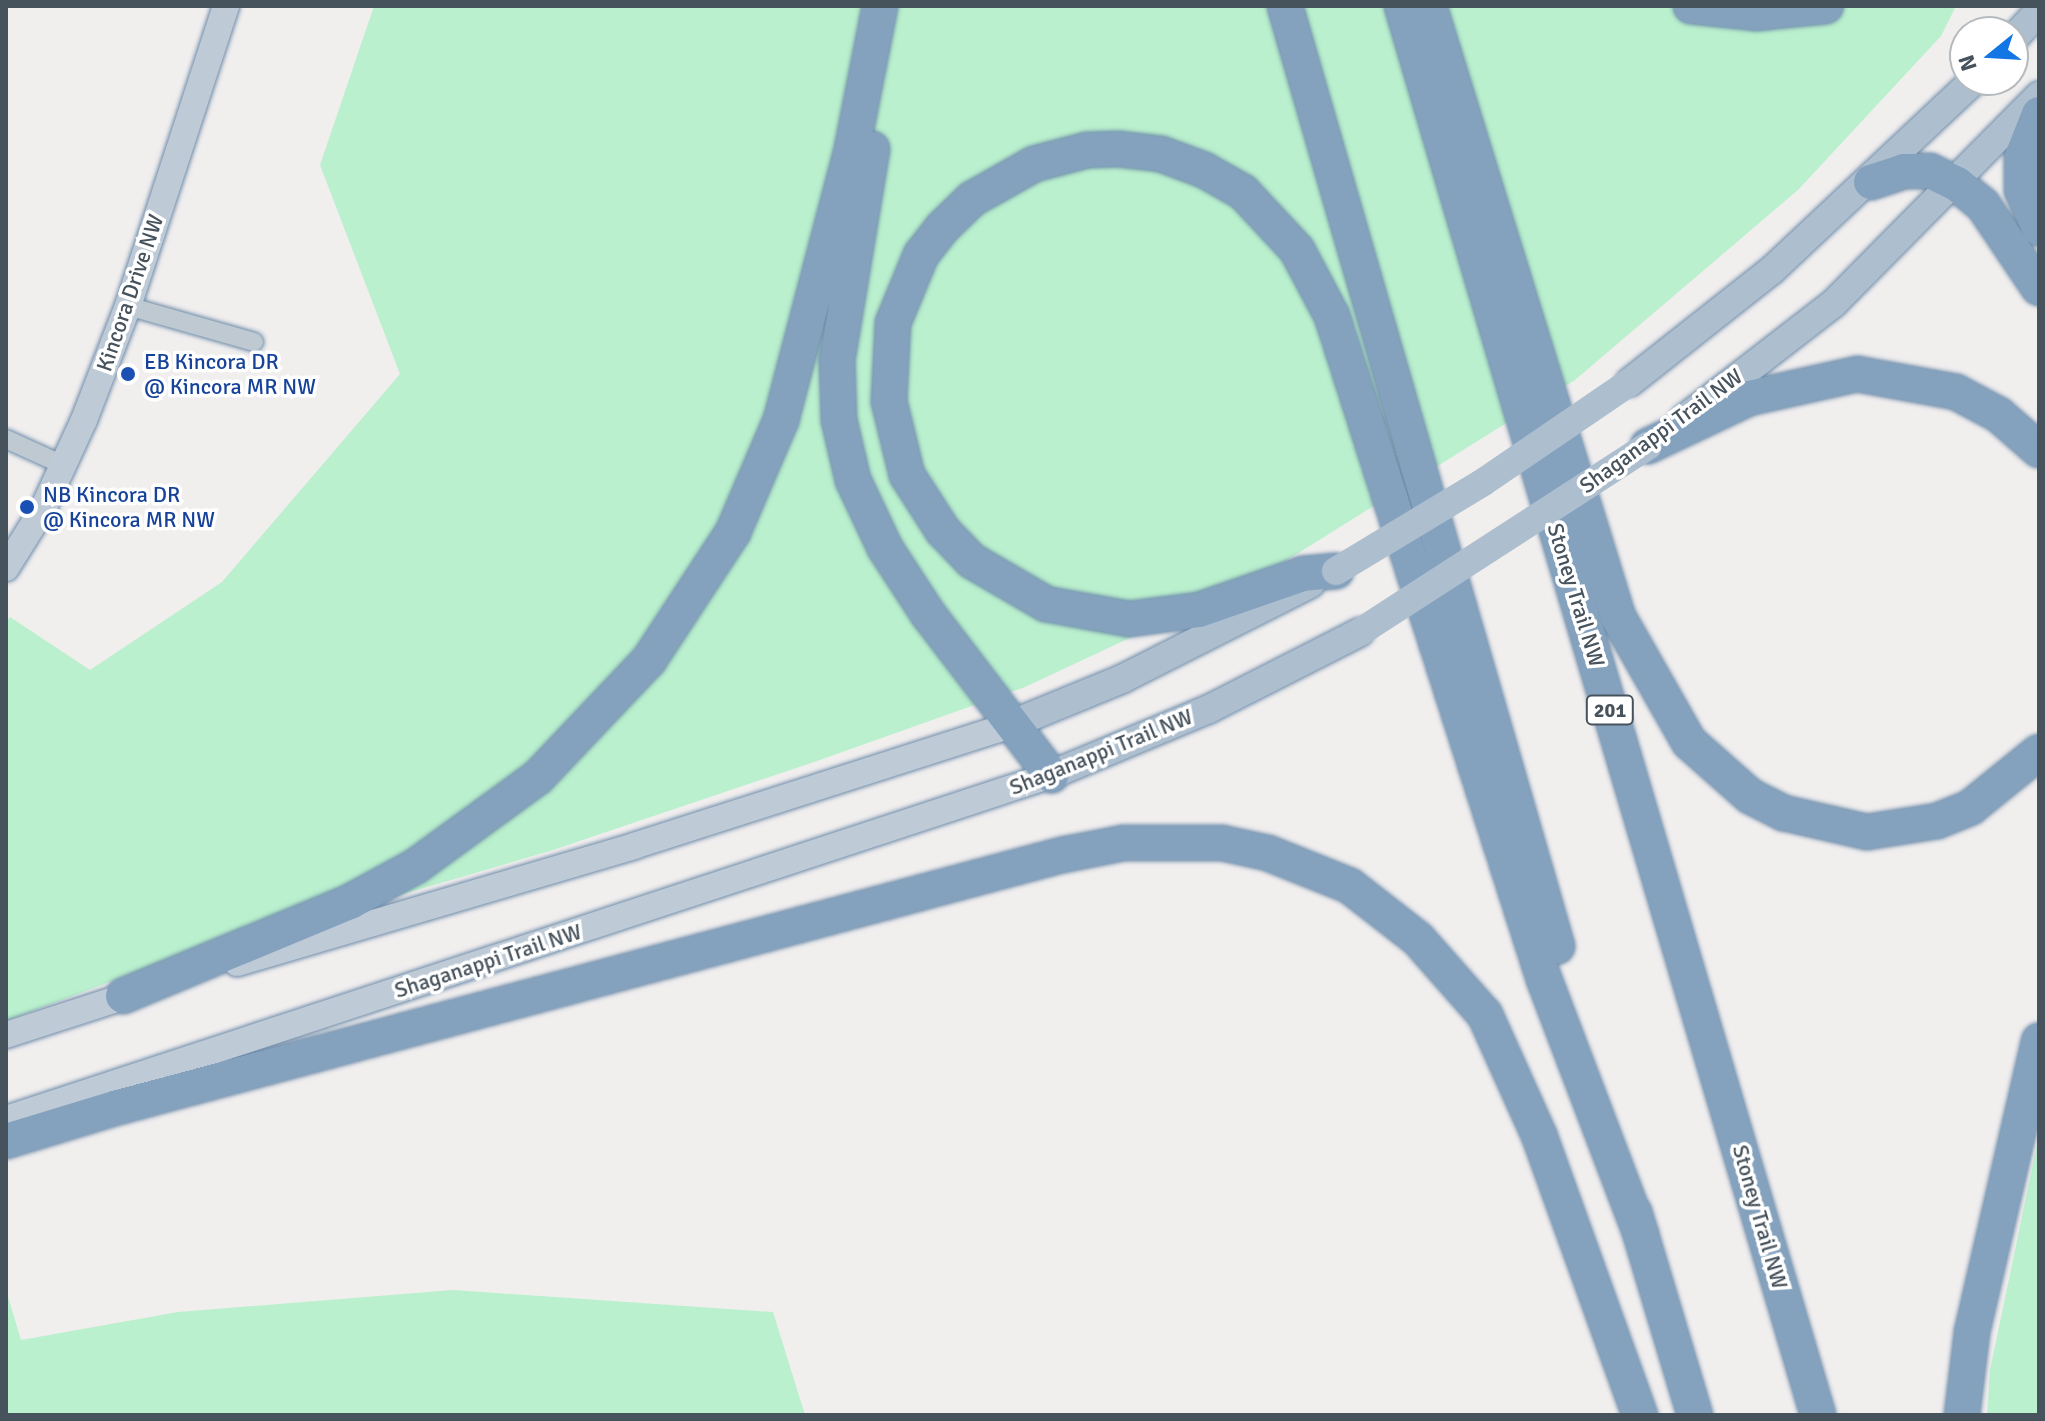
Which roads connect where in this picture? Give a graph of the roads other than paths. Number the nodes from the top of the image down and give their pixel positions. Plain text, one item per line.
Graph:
1 (226, 6) edge
2 (880, 6) edge
3 (893, 6) edge
4 (1285, 6) edge
5 (1402, 6) edge
6 (1429, 6) edge
7 (1691, 6) edge
8 (1826, 6) edge
9 (1958, 96) edge
10 (2039, 96) edge
11 (2039, 114) edge
12 (1871, 182) junction
13 (1957, 184) junction
14 (2039, 228) edge
15 (2039, 288) edge
16 (128, 306) junction
17 (254, 342) dead end
18 (6, 439) edge
19 (1648, 446) junction
20 (2039, 450) edge
21 (63, 465) junction
22 (6, 568) edge
23 (1336, 571) junction
24 (1010, 725) junction
25 (2039, 752) edge
26 (1051, 775) junction
27 (123, 996) junction
28 (6, 1035) edge
29 (2039, 1041) edge
30 (6, 1119) edge
31 (6, 1141) edge
32 (1641, 1234) junction
33 (1640, 1415) edge
34 (1695, 1415) edge
35 (1818, 1415) edge
36 (1962, 1415) edge

1 - 16 main road, Kincora Drive NW
2 - 27 highway
3 - 24 highway
4 - 32 highway
5 - 35 highway, Stoney Trail NW / 201
6 - 25 highway
7 - 8 highway
9 - 12 main road
10 - 13 main road, Shaganappi Trail NW
11 - 14 highway
12 - 13 highway
12 - 23 main road, bridge
13 - 15 highway
13 - 19 main road, Shaganappi Trail NW
16 - 17 street
16 - 21 main road, Kincora Drive NW
18 - 21 street
19 - 20 highway
19 - 26 main road, Shaganappi Trail NW, bridge
21 - 22 main road, Kincora Drive NW
23 - 24 main road
23 - 32 highway
24 - 26 highway
24 - 27 main road
26 - 30 main road, Shaganappi Trail NW
27 - 28 main road
29 - 36 highway
31 - 33 highway
32 - 34 highway

